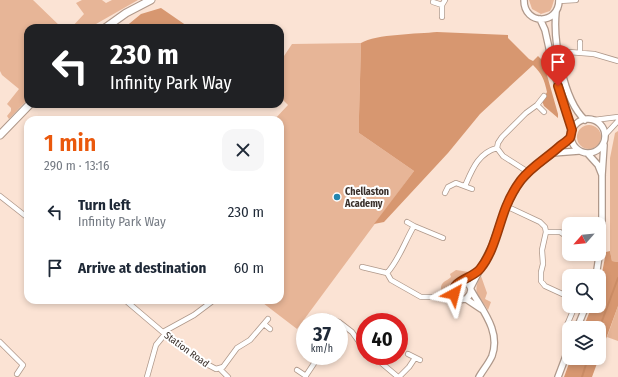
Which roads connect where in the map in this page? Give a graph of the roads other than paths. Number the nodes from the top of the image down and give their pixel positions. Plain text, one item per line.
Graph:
1 (151, 0) edge
2 (445, 0) edge
3 (559, 0) edge
4 (576, 0) edge
5 (523, 1) edge
6 (433, 2) dead end
7 (442, 5) junction
8 (556, 12) junction
9 (442, 17) dead end
10 (540, 19) junction
11 (111, 24) edge
12 (580, 42) dead end
13 (580, 51) junction
14 (569, 52) dead end
15 (618, 61) edge
16 (544, 96) dead end
17 (538, 105) junction
18 (26, 108) edge
19 (544, 112) dead end
20 (618, 117) edge
21 (585, 120) junction
22 (594, 120) junction
23 (618, 121) edge
24 (572, 130) junction
25 (606, 134) junction
26 (0, 135) edge
27 (571, 137) junction
28 (604, 145) junction
29 (497, 148) junction
30 (579, 151) junction
31 (554, 153) junction
32 (588, 154) junction
33 (528, 172) junction
34 (602, 175) junction
35 (465, 186) junction
36 (472, 189) dead end
37 (445, 193) dead end
38 (0, 196) edge
39 (506, 206) junction
40 (24, 215) edge
41 (407, 222) dead end
42 (414, 226) junction
43 (546, 232) junction
44 (562, 233) edge
45 (443, 238) dead end
46 (362, 267) dead end
47 (480, 269) junction
48 (597, 269) edge
49 (387, 273) junction
50 (462, 281) junction
51 (453, 289) junction
52 (471, 289) junction
53 (562, 294) edge
54 (438, 297) junction
55 (457, 298) junction
56 (466, 299) junction
57 (130, 304) edge
58 (209, 304) edge
59 (482, 310) junction
60 (268, 319) dead end
61 (264, 324) junction
62 (270, 329) dead end
63 (348, 329) edge
64 (164, 333) junction
65 (356, 338) edge
66 (0, 342) edge
67 (408, 354) dead end
68 (415, 358) junction
69 (420, 360) dead end
70 (313, 365) edge
71 (384, 365) edge
72 (563, 365) edge
73 (220, 369) junction
74 (297, 370) dead end
75 (17, 374) dead end
76 (305, 376) edge
77 (147, 377) edge
78 (228, 377) edge
79 (399, 377) edge
80 (480, 377) edge
81 (558, 377) edge

1 - 11 main road
2 - 7 street
3 - 4 street
3 - 8 street
5 - 10 street
6 - 7 street
7 - 9 street
8 - 10 street
8 - 21 street
10 - 24 street
12 - 13 street
13 - 14 street
13 - 15 street
16 - 17 street
17 - 19 street
17 - 29 street
18 - 26 main road
20 - 22 street
21 - 22 street
21 - 24 street
22 - 25 street
23 - 25 street
24 - 27 street
25 - 28 street
27 - 30 street
27 - 31 street
28 - 32 street
28 - 34 street
29 - 33 street
29 - 35 street
30 - 31 street
30 - 32 street
31 - 33 street
32 - 34 street
33 - 39 street
34 - 48 street
35 - 36 street
35 - 37 street
38 - 40 street
39 - 43 street
39 - 47 street
41 - 42 street
42 - 45 street
42 - 49 street
43 - 44 street
43 - 53 street
46 - 49 street
47 - 50 street
47 - 52 street
49 - 54 street
50 - 51 street
50 - 52 street
51 - 54 street
51 - 55 street
52 - 56 street
52 - 59 street
54 - 55 street
55 - 56 street
56 - 59 street
57 - 64 street, Station Road
58 - 64 street
59 - 80 street
60 - 61 street, Station Road
61 - 62 street
61 - 73 street, Station Road
63 - 65 street
64 - 73 street, Station Road
64 - 77 street
66 - 75 street
67 - 68 street
68 - 69 street
68 - 79 street
70 - 76 street
71 - 79 street
72 - 81 street
73 - 78 street
74 - 76 street

